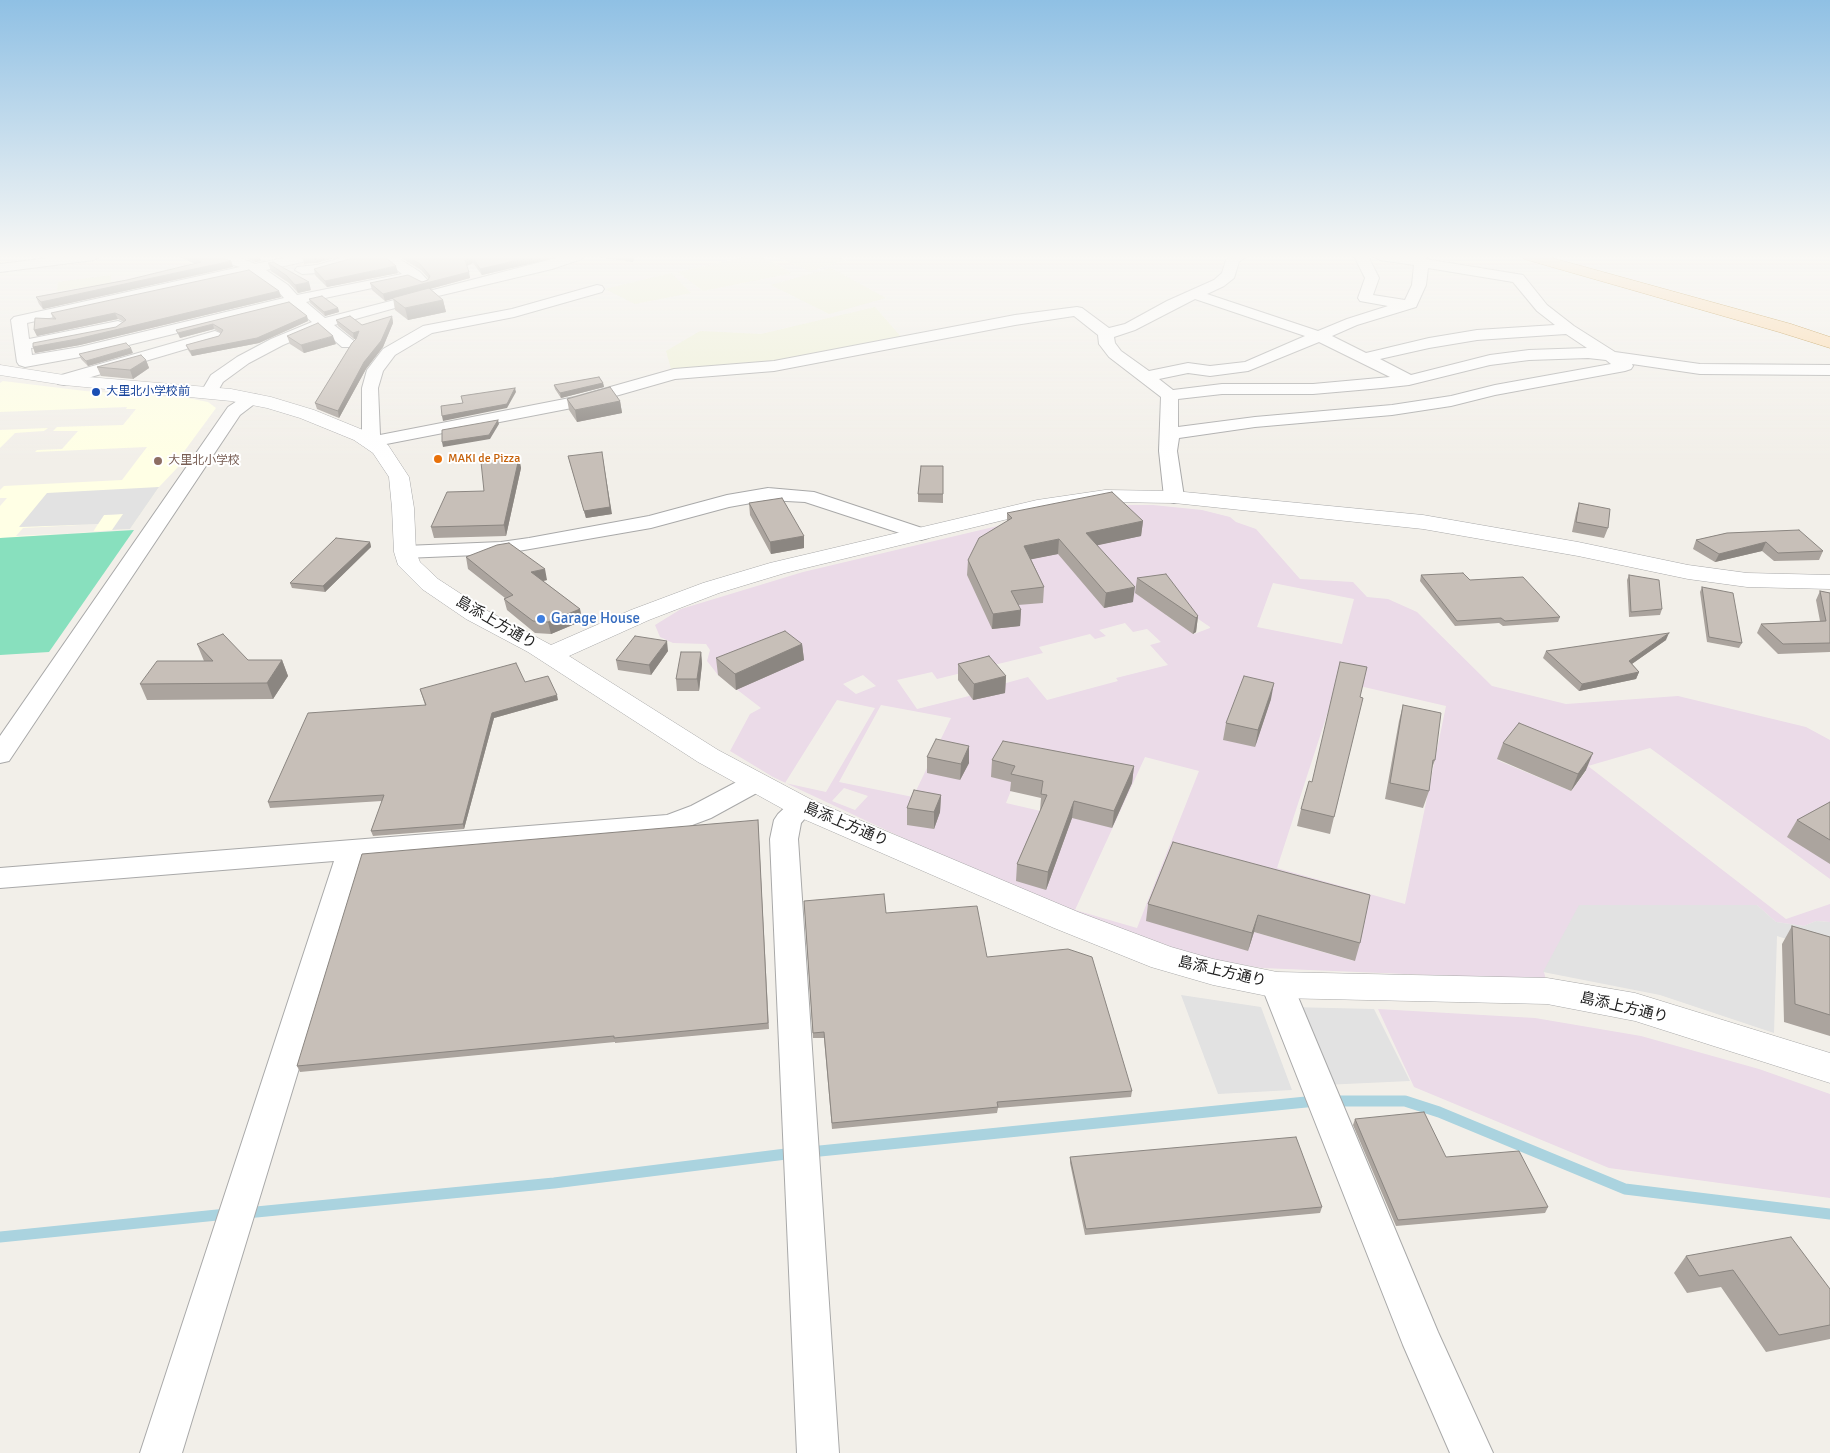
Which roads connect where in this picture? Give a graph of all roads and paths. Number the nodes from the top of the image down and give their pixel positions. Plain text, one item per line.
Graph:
1 (20, 324) edge
2 (51, 324) edge
3 (63, 324) edge
4 (130, 324) edge
5 (196, 324) edge
6 (260, 324) edge
7 (321, 324) edge
8 (324, 324) edge
9 (458, 324) edge
10 (995, 324) edge
11 (1097, 324) edge
12 (1134, 324) edge
13 (1282, 324) edge
14 (1348, 324) edge
15 (1562, 324) edge
16 (1770, 324) edge
17 (248, 327) edge
18 (1569, 329) junction
19 (21, 332) junction
20 (230, 332) edge
21 (1106, 334) junction
22 (1319, 336) junction
23 (1830, 343) edge
24 (348, 344) dead end
25 (1609, 354) junction
26 (1365, 358) junction
27 (8, 369) edge
28 (1830, 370) edge
29 (1146, 377) junction
30 (56, 379) junction
31 (1409, 380) junction
32 (209, 392) junction
33 (1170, 395) junction
34 (252, 399) junction
35 (1170, 434) junction
36 (370, 442) junction
37 (1174, 497) junction
38 (921, 534) junction
39 (405, 552) junction
40 (1830, 582) edge
41 (550, 655) junction
42 (0, 755) edge
43 (755, 783) junction
44 (802, 807) junction
45 (352, 849) junction
46 (0, 878) edge
47 (1277, 985) junction
48 (1830, 1068) edge
49 (160, 1453) edge
50 (818, 1453) edge
51 (1472, 1453) edge

1 - 19 street
2 - 19 street
3 - 19 street
4 - 19 street
5 - 27 street
6 - 17 street
7 - 32 street
8 - 24 street
9 - 36 street
10 - 36 street
11 - 21 street
12 - 21 street
13 - 22 street
14 - 22 street
15 - 18 street
16 - 23 main road
18 - 25 street
18 - 26 street
19 - 27 street
20 - 30 street
21 - 29 street
22 - 26 street
22 - 29 street
25 - 28 street
25 - 31 street
25 - 35 street
26 - 31 street
27 - 30 street, 島添上方通り
29 - 33 street
30 - 32 street, 島添上方通り
31 - 33 street
32 - 34 street, 島添上方通り
33 - 35 street
34 - 36 street, 島添上方通り
34 - 42 street
35 - 37 street
36 - 39 street, 島添上方通り
37 - 38 street
37 - 40 street
38 - 39 street
38 - 41 street
39 - 41 street, 島添上方通り
41 - 43 street, 島添上方通り
43 - 44 street, 島添上方通り
43 - 45 street
44 - 47 street, 島添上方通り
44 - 50 street
45 - 46 street
45 - 49 street
47 - 48 street, 島添上方通り
47 - 51 street

